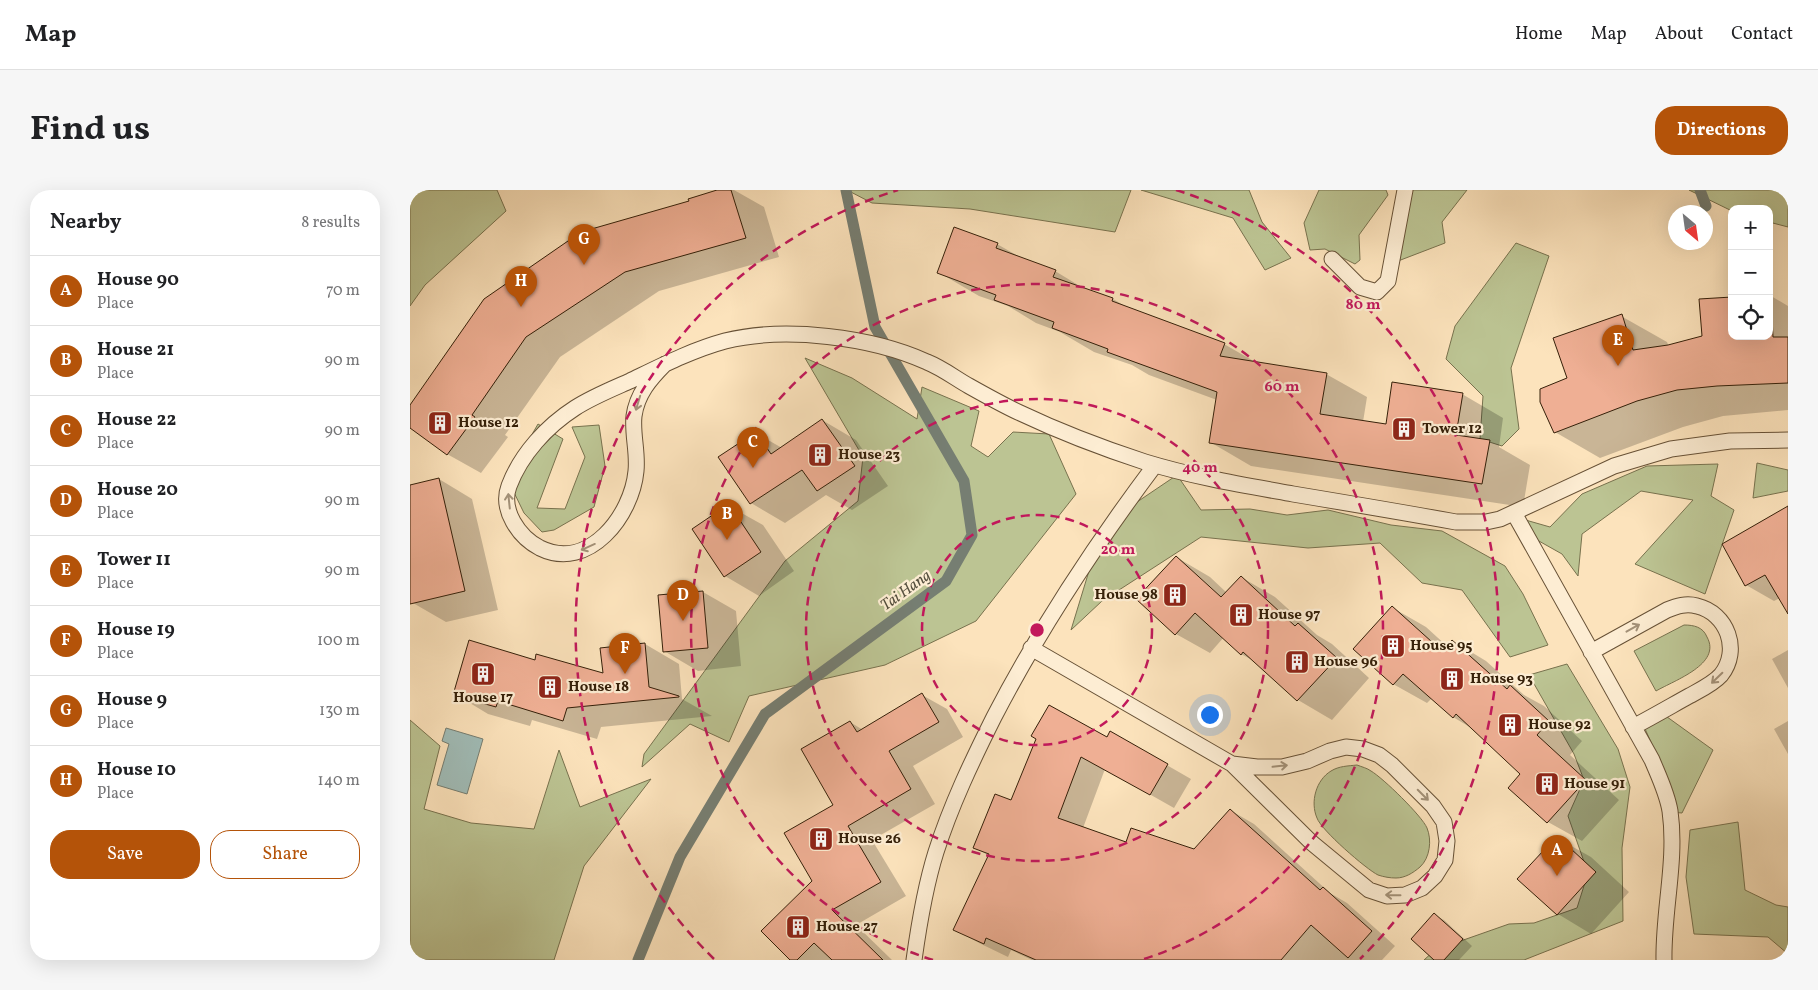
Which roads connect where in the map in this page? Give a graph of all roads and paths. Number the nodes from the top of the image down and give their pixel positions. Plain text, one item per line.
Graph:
1 (1405, 190) edge
2 (1332, 259) dead end
3 (665, 364) junction
4 (1788, 440) edge
5 (1155, 465) junction
6 (1514, 513) junction
7 (1031, 648) junction
8 (1591, 652) junction
9 (1633, 727) junction
10 (1232, 764) junction
11 (914, 960) edge
12 (1664, 960) edge

1 - 2 lane
3 -> 3 lane
3 - 5 lane
4 - 6 lane
5 - 6 lane
5 - 7 lane
6 - 8 lane
7 - 10 lane
7 - 11 lane
8 - 9 lane
8 -> 9 lane
9 - 12 lane
10 -> 10 lane

